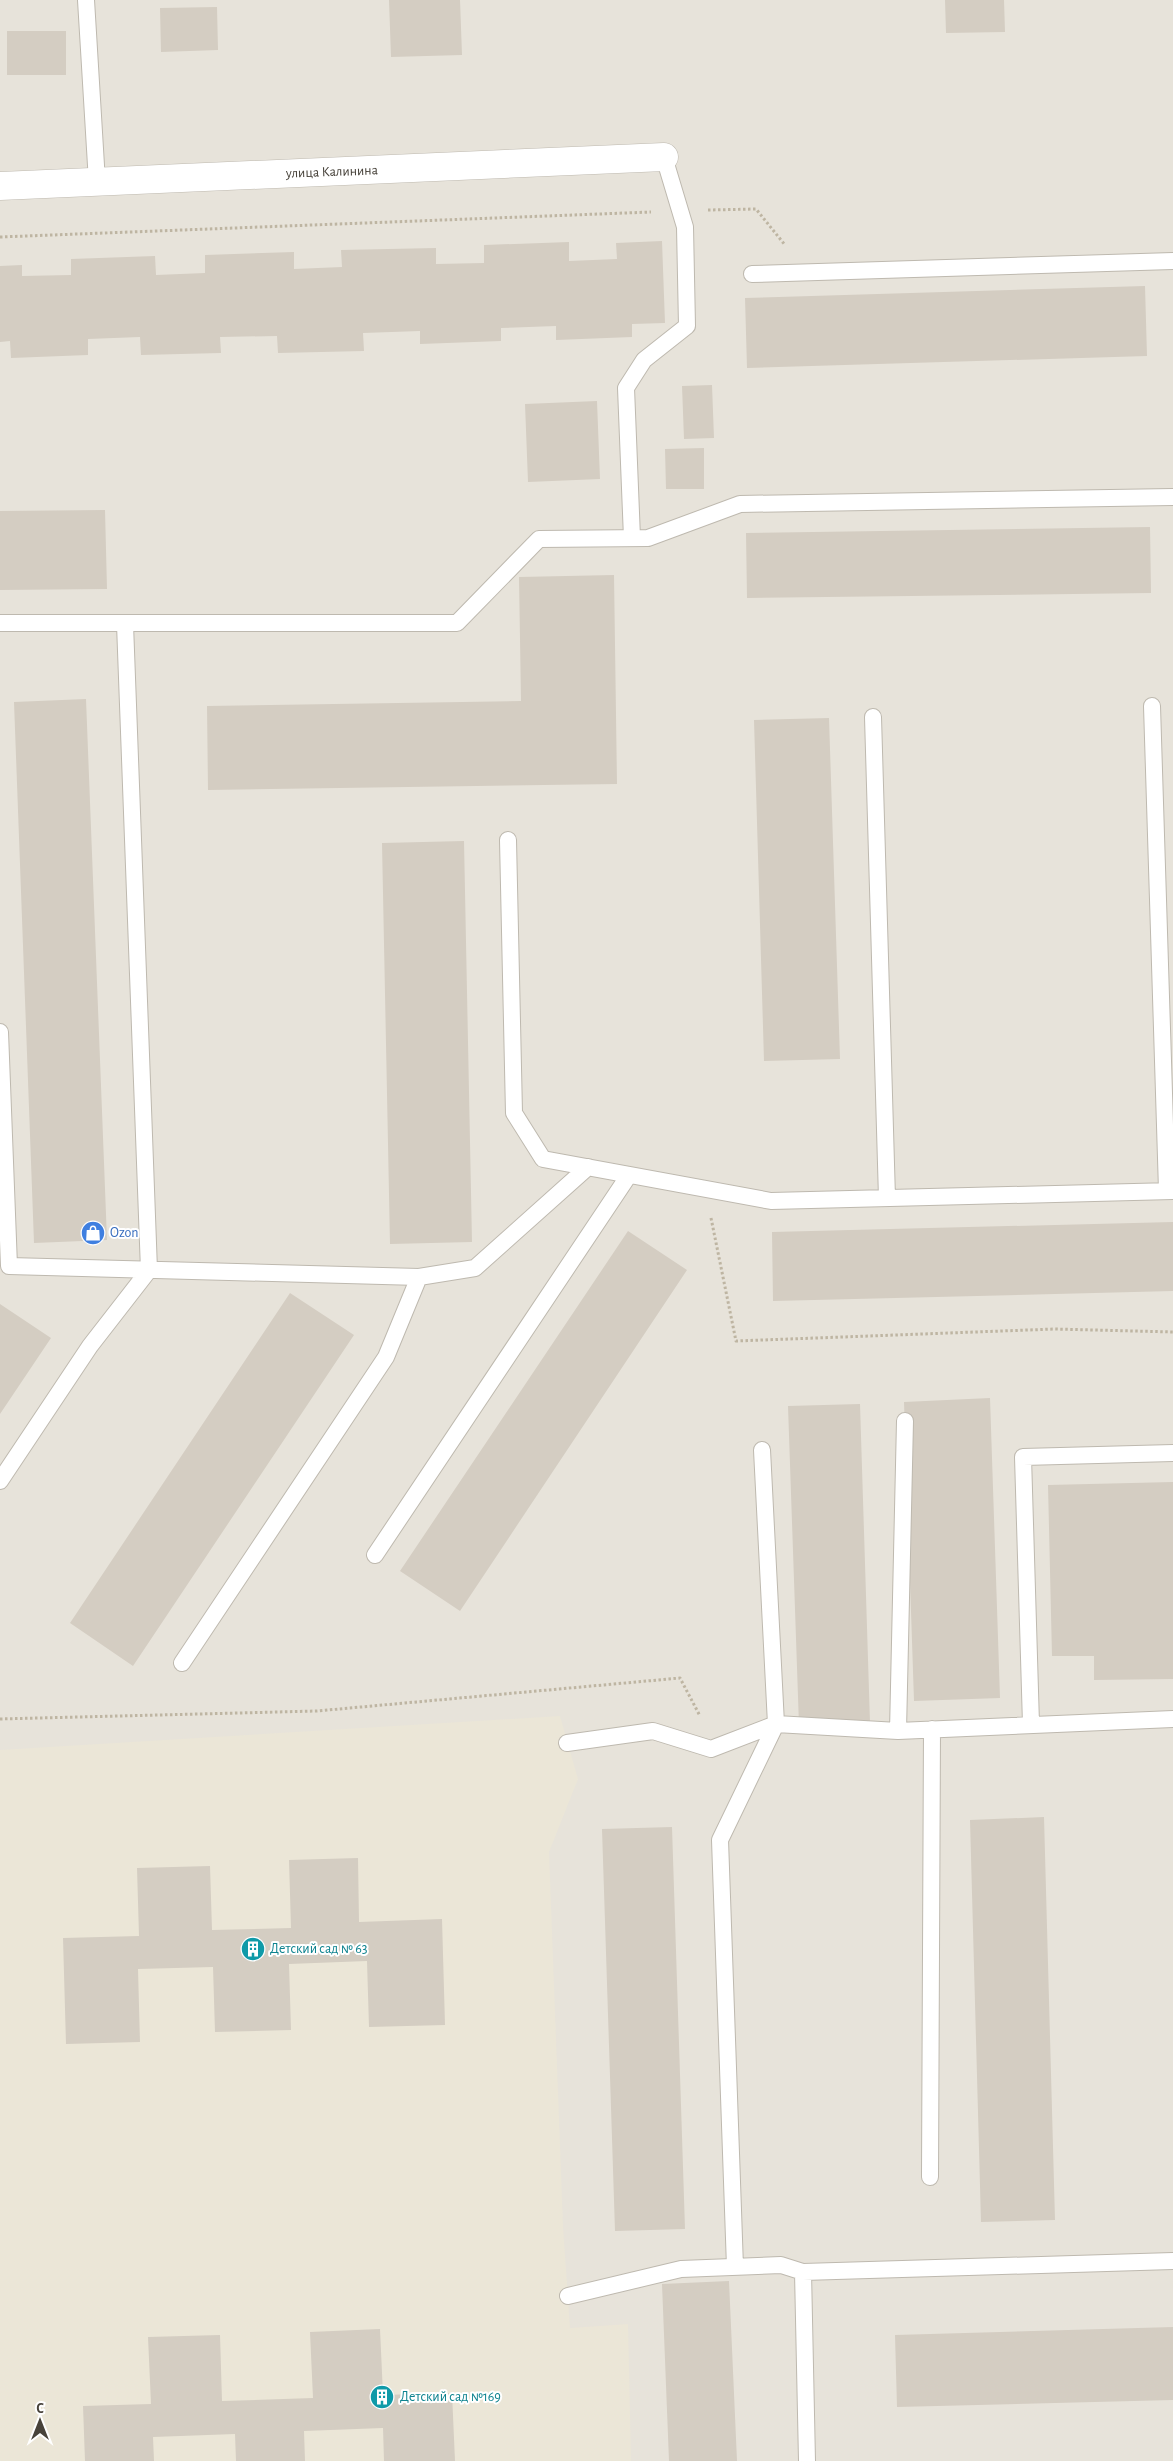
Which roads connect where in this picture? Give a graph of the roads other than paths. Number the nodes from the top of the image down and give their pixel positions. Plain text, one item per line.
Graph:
1 (86, 0) edge
2 (664, 156) joint
3 (97, 182) junction
4 (0, 186) edge
5 (1173, 261) edge
6 (752, 274) dead end
7 (1173, 498) edge
8 (632, 538) junction
9 (0, 623) edge
10 (125, 624) junction
11 (1152, 706) dead end
12 (873, 717) dead end
13 (508, 840) dead end
14 (0, 1032) edge
15 (588, 1167) junction
16 (629, 1175) junction
17 (1170, 1190) edge
18 (887, 1198) junction
19 (149, 1270) junction
20 (420, 1277) junction
21 (904, 1421) dead end
22 (762, 1450) dead end
23 (1173, 1453) edge
24 (0, 1481) edge
25 (375, 1555) dead end
26 (182, 1663) dead end
27 (1173, 1719) edge
28 (776, 1724) junction
29 (1031, 1724) junction
30 (932, 1729) junction
31 (898, 1731) junction
32 (567, 1743) dead end
33 (930, 2178) dead end
34 (1173, 2261) edge
35 (735, 2267) junction
36 (803, 2272) junction
37 (568, 2296) dead end
38 (807, 2461) edge

1 - 3 lane
2 - 3 street, улица Калинина
2 - 8 lane
3 - 4 street, улица Калинина
5 - 6 lane
7 - 8 lane
8 - 10 lane
9 - 10 lane
10 - 19 lane
11 - 17 lane
12 - 18 lane
13 - 15 lane
14 - 19 lane
15 - 16 lane
15 - 20 lane
16 - 18 lane
16 - 25 lane
17 - 18 lane
19 - 20 lane
19 - 24 lane
20 - 26 lane
21 - 31 lane
22 - 28 lane
23 - 29 lane
27 - 29 lane
28 - 31 lane
28 - 32 lane
28 - 35 lane
29 - 30 lane
30 - 31 lane
30 - 33 lane
34 - 36 lane
35 - 36 lane
35 - 37 lane
36 - 38 lane

